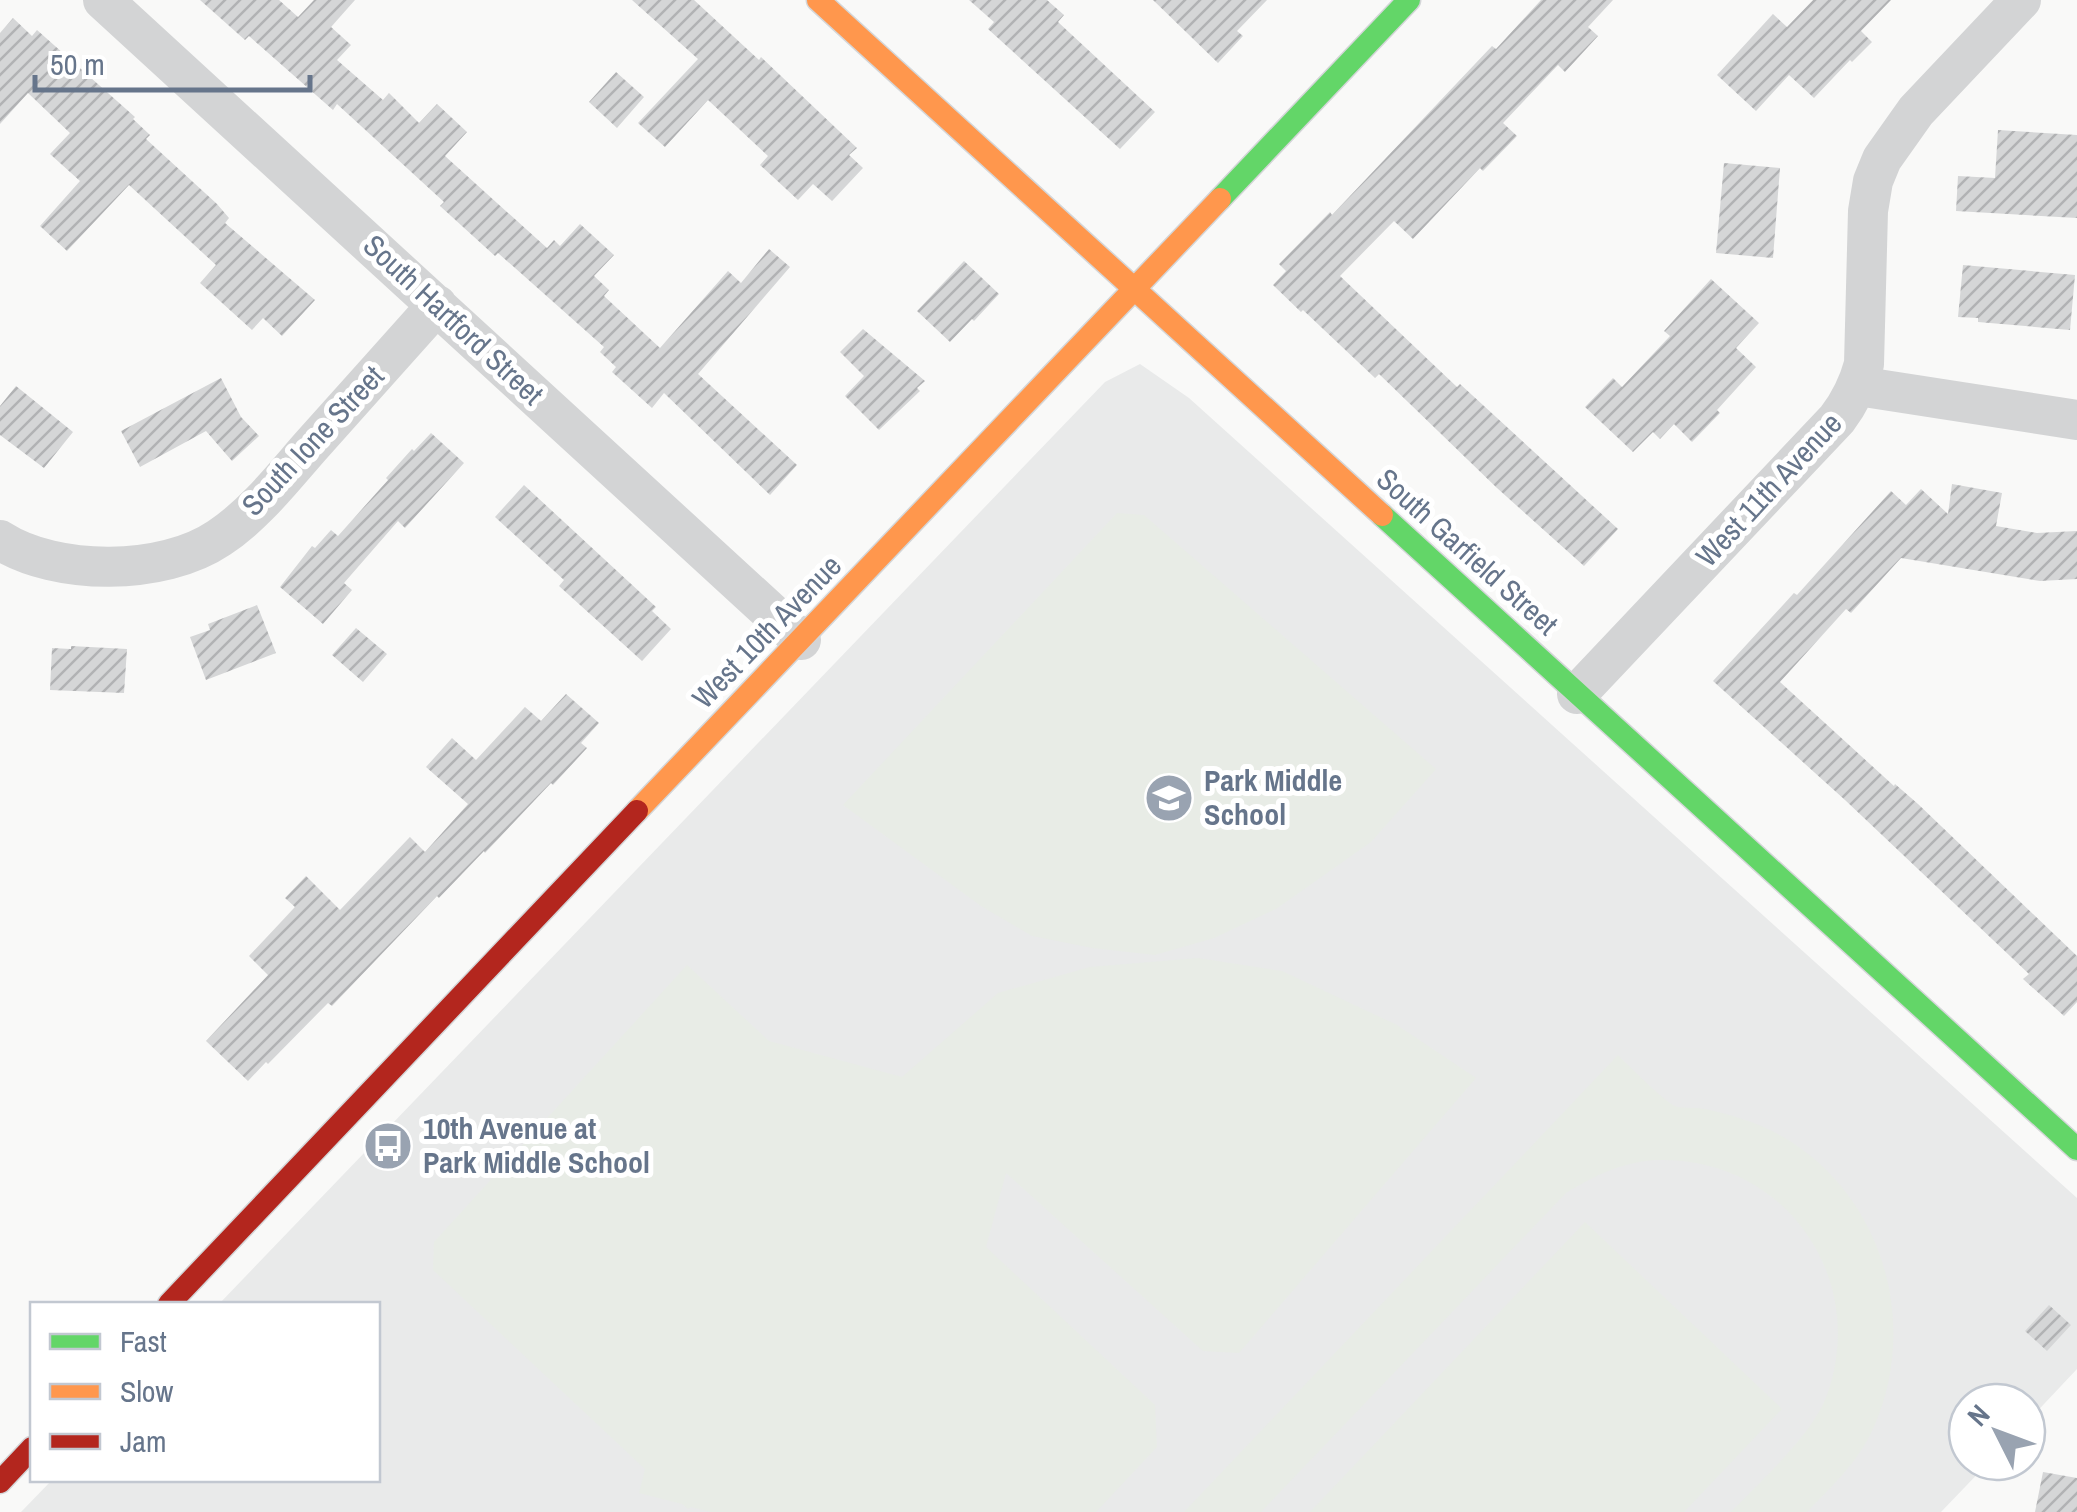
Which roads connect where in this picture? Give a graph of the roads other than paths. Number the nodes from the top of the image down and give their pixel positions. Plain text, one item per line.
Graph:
1 (104, 0) edge
2 (818, 0) edge
3 (1409, 0) edge
4 (2021, 0) edge
5 (1134, 288) junction
6 (437, 305) junction
7 (1858, 386) junction
8 (2077, 420) edge
9 (0, 540) edge
10 (801, 640) junction
11 (1577, 694) junction
12 (2077, 1148) edge
13 (171, 1302) edge
14 (30, 1450) edge
15 (0, 1482) edge

1 - 6 street, South Hartford Street
2 - 5 main road, South Garfield Street
3 - 5 main road, West 10th Avenue
4 - 7 street, West 11th Avenue
5 - 10 main road, West 10th Avenue
5 - 11 main road, South Garfield Street
6 - 9 street, South Ione Street
6 - 10 street, South Hartford Street
7 - 8 street
7 - 11 street, West 11th Avenue
10 - 13 main road, West 10th Avenue
11 - 12 main road, South Garfield Street
14 - 15 main road

